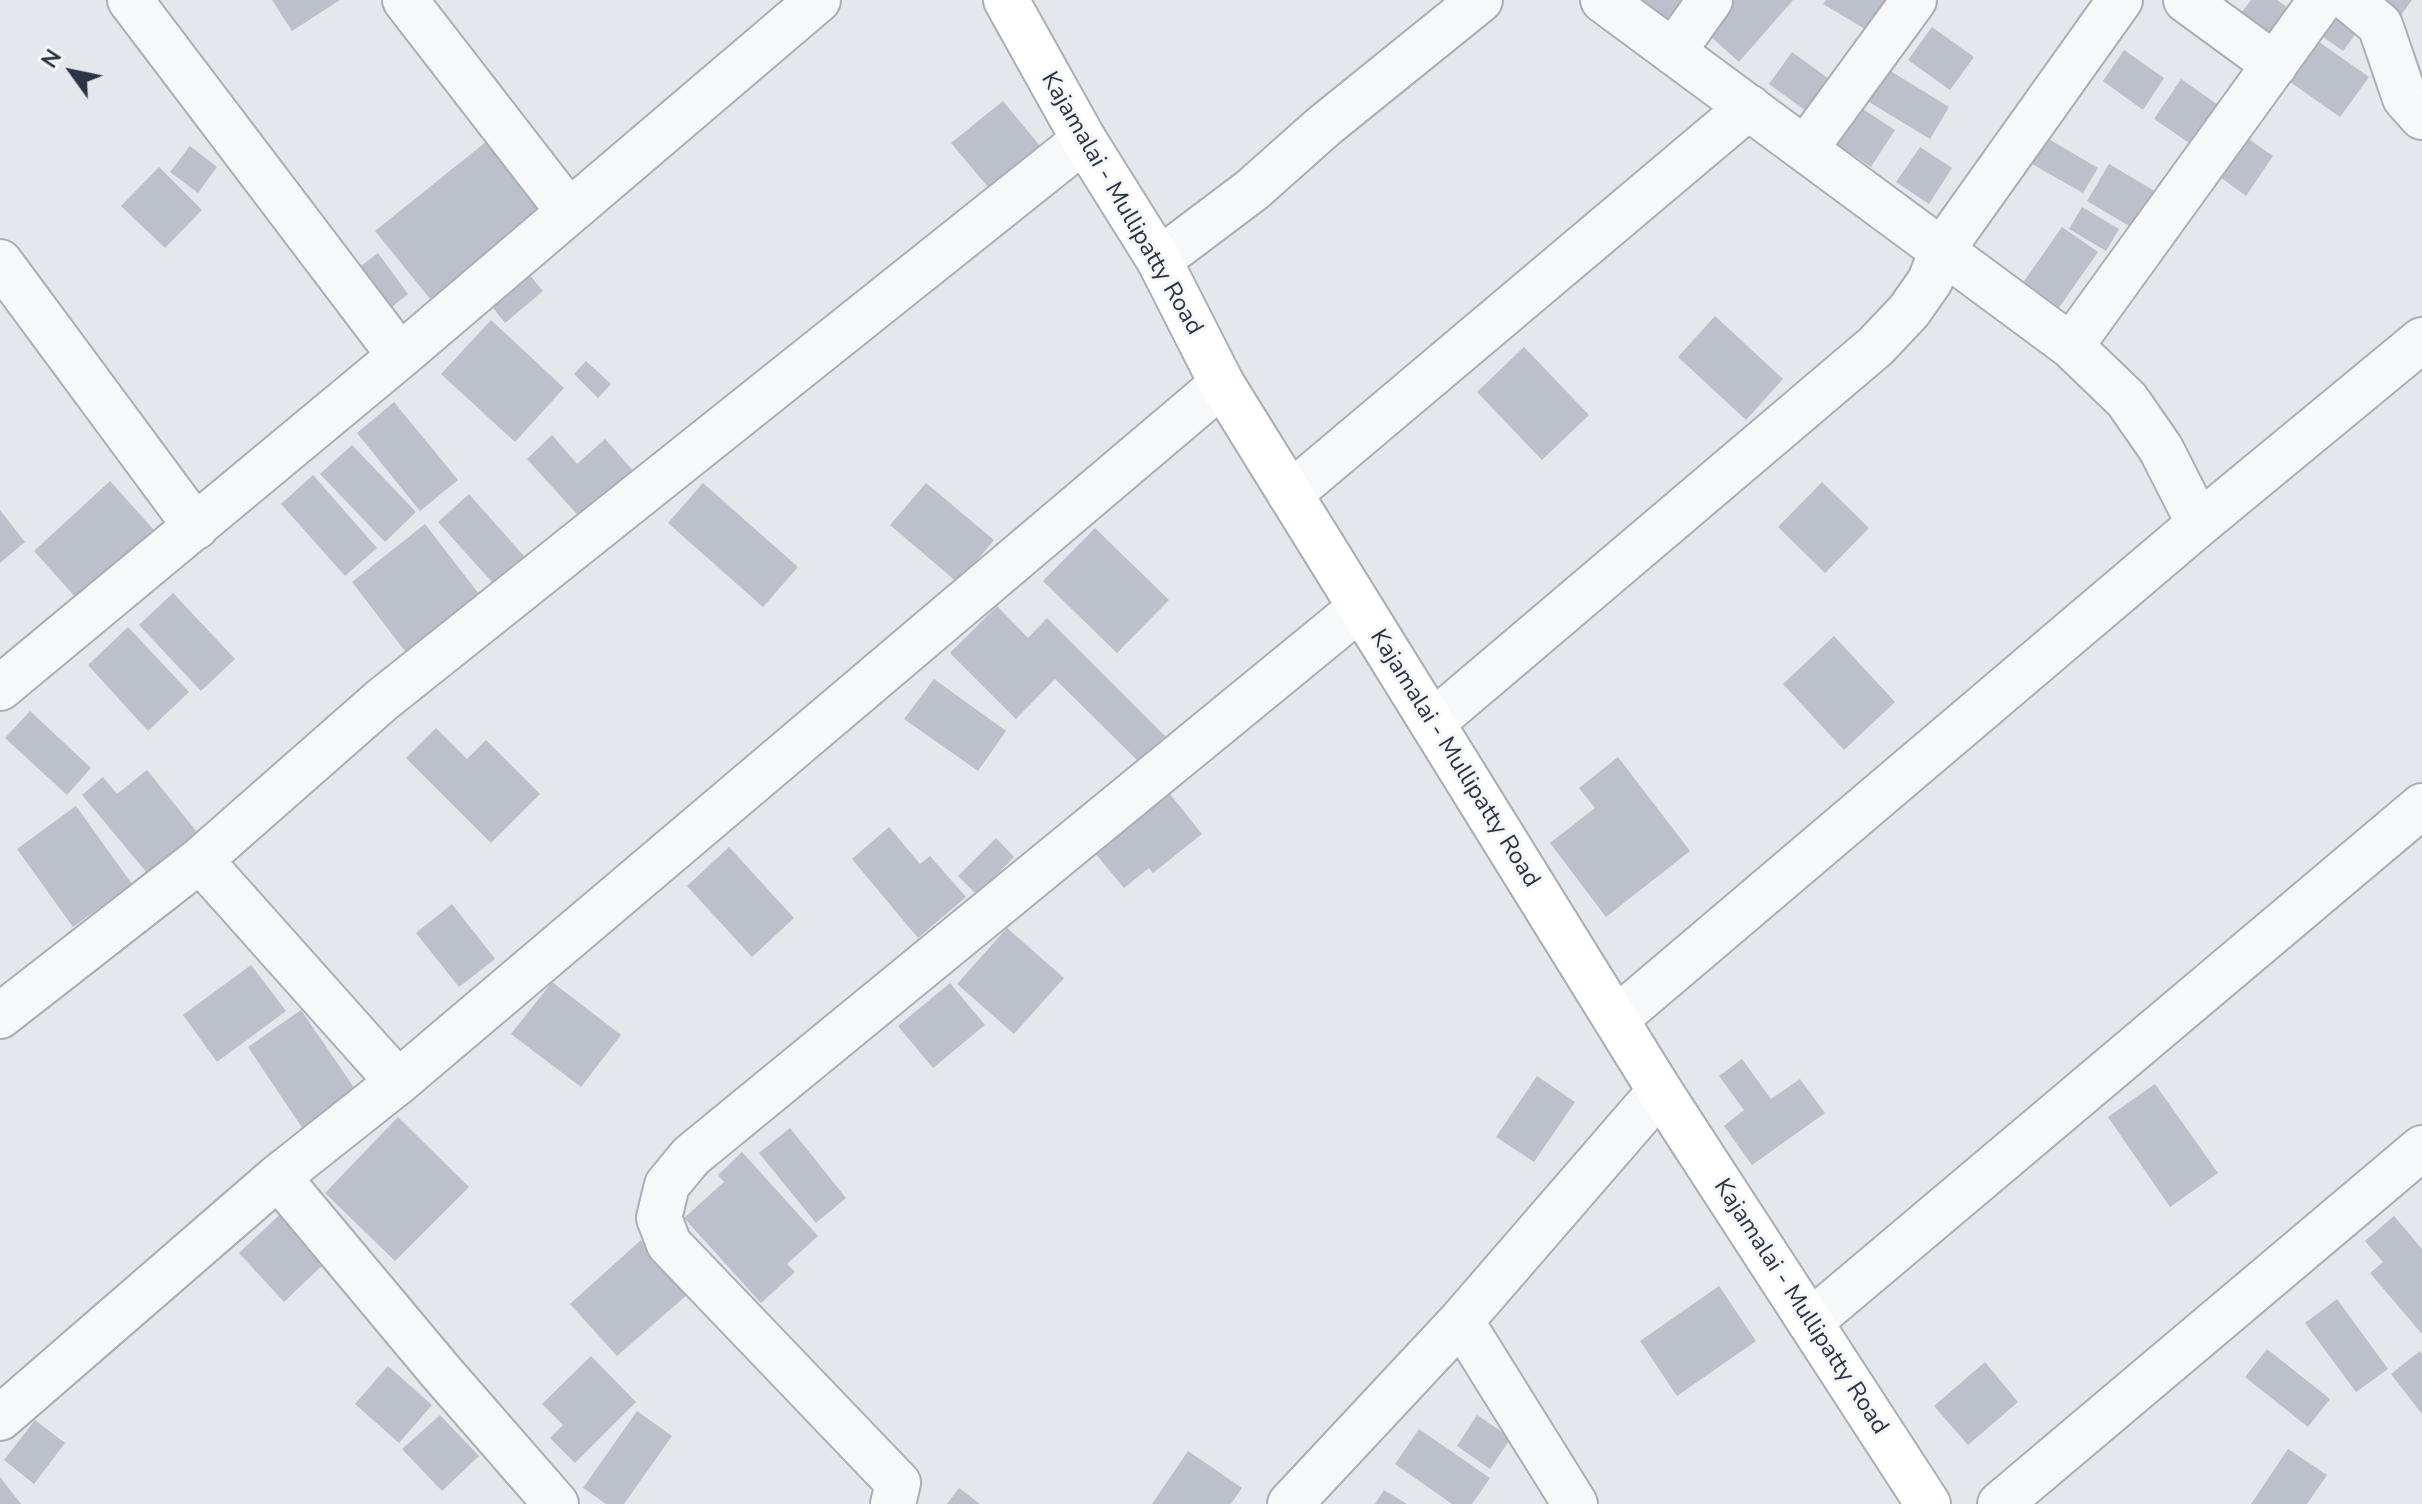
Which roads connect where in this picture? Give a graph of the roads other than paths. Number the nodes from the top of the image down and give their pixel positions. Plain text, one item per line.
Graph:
1 (130, 0) edge
2 (405, 0) edge
3 (818, 0) edge
4 (1006, 0) edge
5 (1480, 0) edge
6 (1603, 0) edge
7 (1710, 0) edge
8 (1914, 0) edge
9 (2120, 0) edge
10 (2186, 0) edge
11 (2321, 0) edge
12 (2350, 0) edge
13 (1673, 52) junction
14 (2275, 65) junction
15 (1749, 107) junction
16 (2422, 117) edge
17 (1084, 140) junction
18 (1806, 148) junction
19 (569, 212) junction
20 (1942, 250) junction
21 (1159, 260) junction
22 (0, 262) edge
23 (2422, 340) edge
24 (2071, 346) junction
25 (400, 356) junction
26 (1222, 384) junction
27 (1290, 494) junction
28 (2199, 524) junction
29 (196, 527) junction
30 (1360, 608) junction
31 (0, 688) edge
32 (1432, 723) junction
33 (2422, 806) edge
34 (200, 860) junction
35 (0, 1015) edge
36 (1616, 1019) junction
37 (398, 1082) junction
38 (1660, 1091) junction
39 (2422, 1148) edge
40 (278, 1177) junction
41 (1461, 1321) junction
42 (1810, 1322) junction
43 (3, 1409) edge
44 (550, 1502) edge
45 (893, 1504) edge
46 (1290, 1504) edge
47 (1575, 1504) edge
48 (1928, 1504) edge
49 (2000, 1504) edge

1 - 25 street
2 - 19 street
3 - 19 street
4 - 17 main road, Kajamalai - Mullipatty Road
5 - 21 street
6 - 13 street
7 - 13 street
8 - 18 street
9 - 20 street
10 - 14 street
11 - 14 street
12 - 16 street
13 - 15 street
14 - 24 street
15 - 18 street
15 - 27 street
17 - 21 main road, Kajamalai - Mullipatty Road
17 - 34 street
18 - 20 street
19 - 25 street
20 - 24 street
20 - 32 street
21 - 26 main road, Kajamalai - Mullipatty Road
22 - 29 street
23 - 28 street
24 - 28 street
25 - 29 street
26 - 27 main road, Kajamalai - Mullipatty Road
26 - 37 street
27 - 30 main road, Kajamalai - Mullipatty Road
28 - 36 street
29 - 31 street
30 - 32 main road, Kajamalai - Mullipatty Road
30 - 45 street
32 - 36 main road, Kajamalai - Mullipatty Road
33 - 42 street
34 - 35 street
34 - 37 street
36 - 38 main road, Kajamalai - Mullipatty Road
37 - 40 street
38 - 41 street
38 - 42 main road, Kajamalai - Mullipatty Road
39 - 49 street
40 - 43 street
40 - 44 street
41 - 46 street
41 - 47 street
42 - 48 main road, Kajamalai - Mullipatty Road

